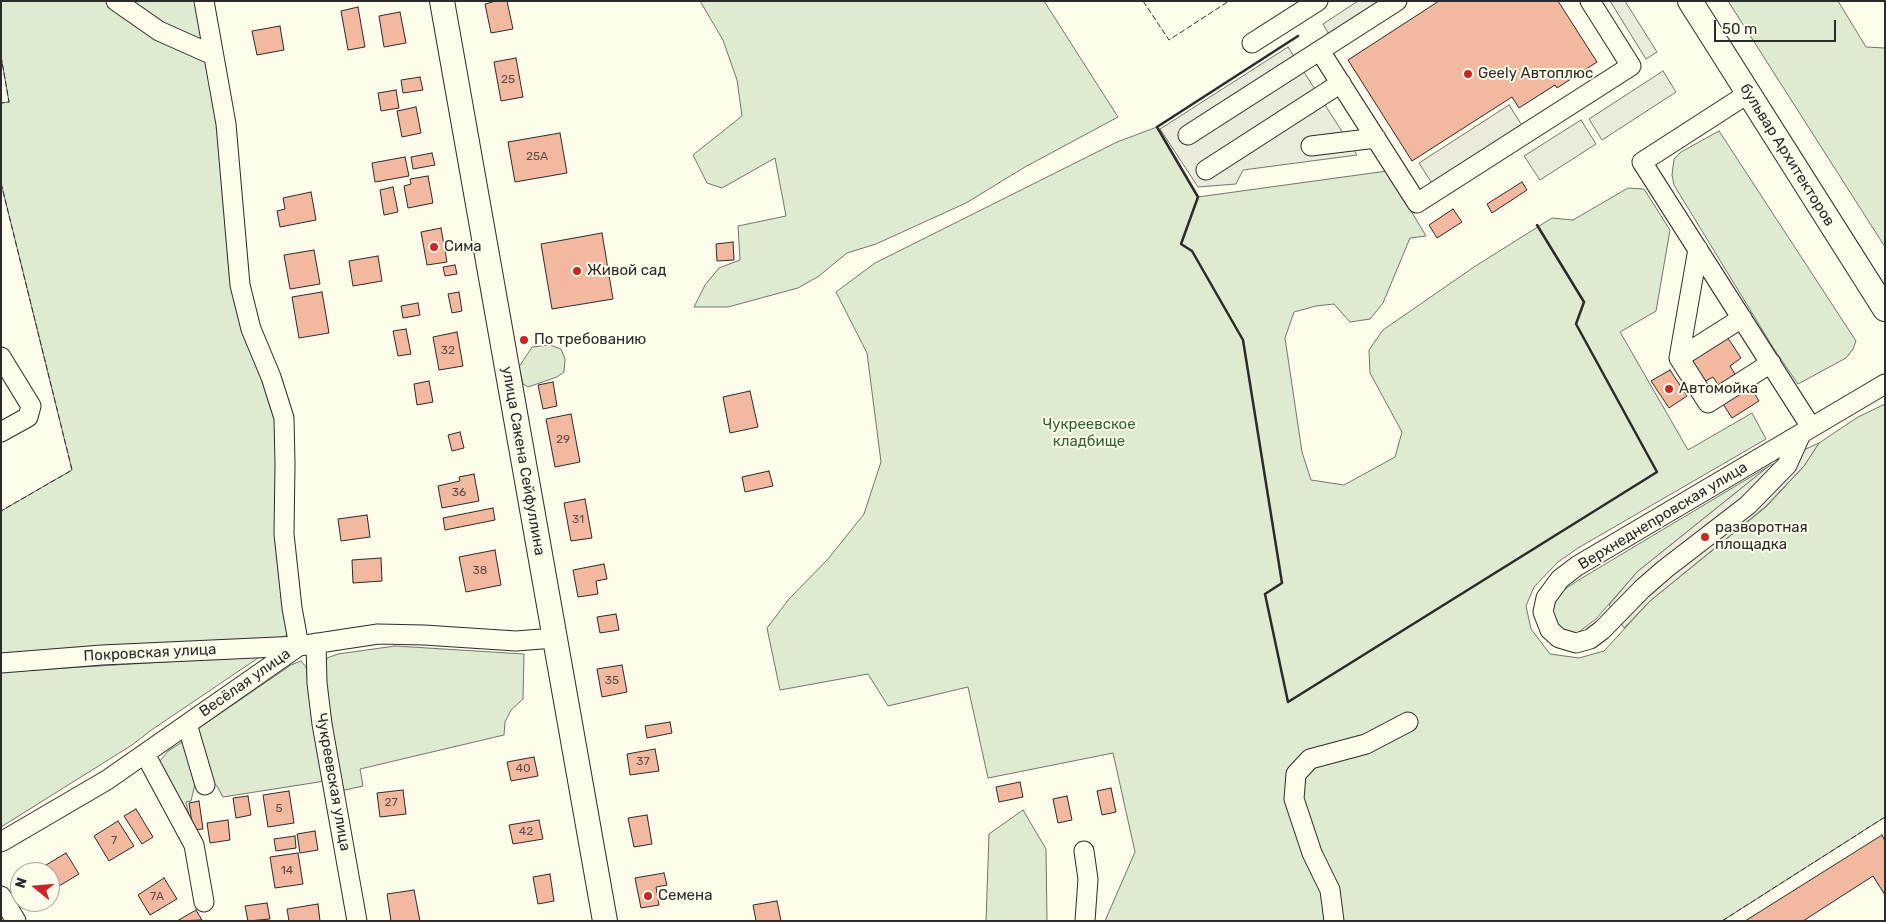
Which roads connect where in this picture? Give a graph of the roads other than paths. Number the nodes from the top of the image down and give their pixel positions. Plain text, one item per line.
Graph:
1 (116, 1) edge
2 (204, 1) edge
3 (442, 1) edge
4 (1318, 1) edge
5 (1397, 1) edge
6 (1590, 1) edge
7 (1690, 1) edge
8 (1708, 1) edge
9 (1252, 43) dead end
10 (1320, 50) junction
11 (213, 55) junction
12 (1341, 83) junction
13 (1749, 93) junction
14 (1188, 135) dead end
15 (1376, 138) junction
16 (1311, 146) dead end
17 (1206, 170) dead end
18 (1698, 249) junction
19 (1885, 279) edge
20 (1885, 309) edge
21 (1742, 318) junction
22 (1, 357) edge
23 (1679, 358) junction
24 (1771, 363) junction
25 (1885, 384) edge
26 (1806, 431) junction
27 (1, 432) edge
28 (554, 638) junction
29 (308, 645) junction
30 (1, 663) edge
31 (1408, 722) dead end
32 (188, 724) junction
33 (145, 754) junction
34 (205, 784) dead end
35 (1, 842) edge
36 (1084, 851) dead end
37 (1, 896) edge
38 (204, 902) dead end
39 (16, 921) edge
40 (357, 921) edge
41 (605, 921) edge
42 (1085, 921) edge
43 (1334, 921) edge

1 - 11 street
2 - 11 street
3 - 28 main road, улица Сакена Сейфуллина
4 - 9 street
5 - 10 street
6 - 15 street
7 - 13 main road, бульвар Архитекторов
8 - 19 main road, бульвар Архитекторов
10 - 12 street
10 - 14 street
11 - 29 street
12 - 15 street
12 - 17 street
13 - 18 street
13 - 20 main road, бульвар Архитекторов
15 - 16 street
18 - 21 street
18 - 23 street
21 - 23 street
21 - 24 street
22 - 27 street
23 - 24 street
24 - 26 street
25 - 26 street, Верхнеднепровская улица
26 - 26 street, Верхнеднепровская улица
28 - 29 street, Весёлая улица
28 - 41 main road, улица Сакена Сейфуллина
29 - 30 street, Покровская улица
29 - 32 street, Весёлая улица
29 - 40 street, Чукреевская улица
31 - 43 street
32 - 33 street, Весёлая улица
32 - 34 street
33 - 35 street, Весёлая улица
33 - 38 street
36 - 42 street
37 - 39 street

